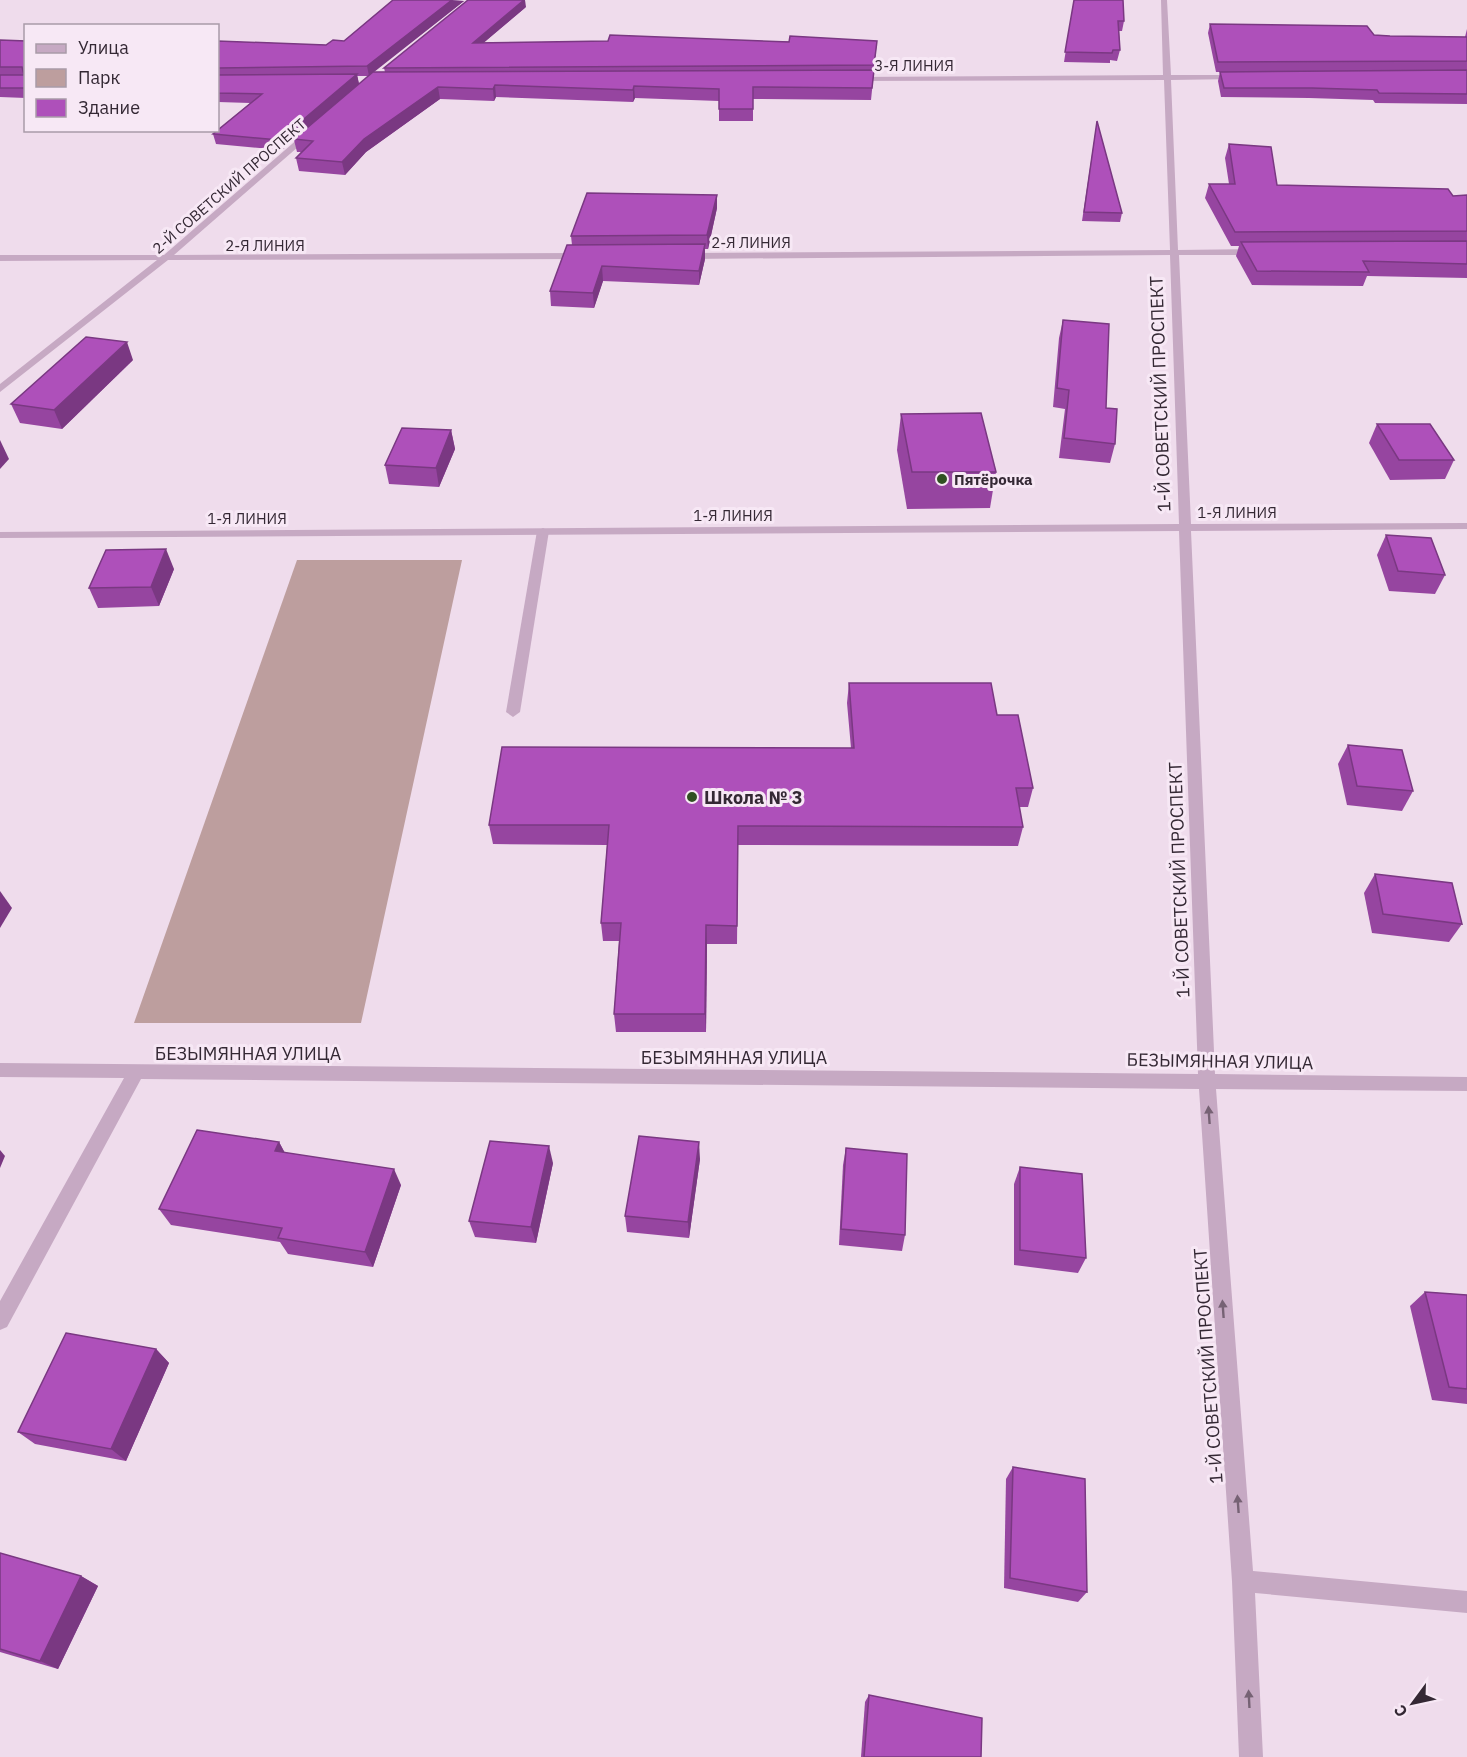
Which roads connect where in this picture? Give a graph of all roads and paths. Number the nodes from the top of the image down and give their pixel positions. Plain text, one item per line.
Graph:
1 (1164, 0) edge
2 (1244, 77) edge
3 (1168, 78) junction
4 (847, 79) edge
5 (318, 127) edge
6 (1264, 252) edge
7 (1173, 253) junction
8 (592, 256) edge
9 (675, 256) edge
10 (0, 258) edge
11 (164, 259) junction
12 (0, 388) edge
13 (1467, 526) edge
14 (1184, 527) junction
15 (543, 531) junction
16 (0, 535) edge
17 (513, 712) dead end
18 (0, 1070) edge
19 (136, 1072) junction
20 (1207, 1080) junction
21 (1467, 1084) edge
22 (0, 1320) edge
23 (1244, 1581) junction
24 (1467, 1602) edge
25 (1251, 1757) edge

1 - 3 street, 1-Й СОВЕТСКИЙ ПРОСПЕКТ
2 - 3 street, 3-Я ЛИНИЯ
3 - 4 street, 3-Я ЛИНИЯ
3 - 7 street, 1-Й СОВЕТСКИЙ ПРОСПЕКТ
5 - 11 street, 2-Й СОВЕТСКИЙ ПРОСПЕКТ
6 - 7 street, 2-Я ЛИНИЯ
7 - 9 street, 2-Я ЛИНИЯ
7 - 14 street, 1-Й СОВЕТСКИЙ ПРОСПЕКТ
8 - 11 street, 2-Я ЛИНИЯ
10 - 11 street, 2-Я ЛИНИЯ
11 - 12 street, 2-Й СОВЕТСКИЙ ПРОСПЕКТ
13 - 14 street, 1-Я ЛИНИЯ
14 - 15 street, 1-Я ЛИНИЯ
14 - 20 street, 1-Й СОВЕТСКИЙ ПРОСПЕКТ
15 - 16 street, 1-Я ЛИНИЯ
15 - 17 street
18 - 19 street, БЕЗЫМЯННАЯ УЛИЦА
19 - 20 street, БЕЗЫМЯННАЯ УЛИЦА
19 - 22 street
20 - 21 street, БЕЗЫМЯННАЯ УЛИЦА
23 -> 20 street, 1-Й СОВЕТСКИЙ ПРОСПЕКТ
23 - 24 street
25 -> 23 street, 1-Й СОВЕТСКИЙ ПРОСПЕКТ

